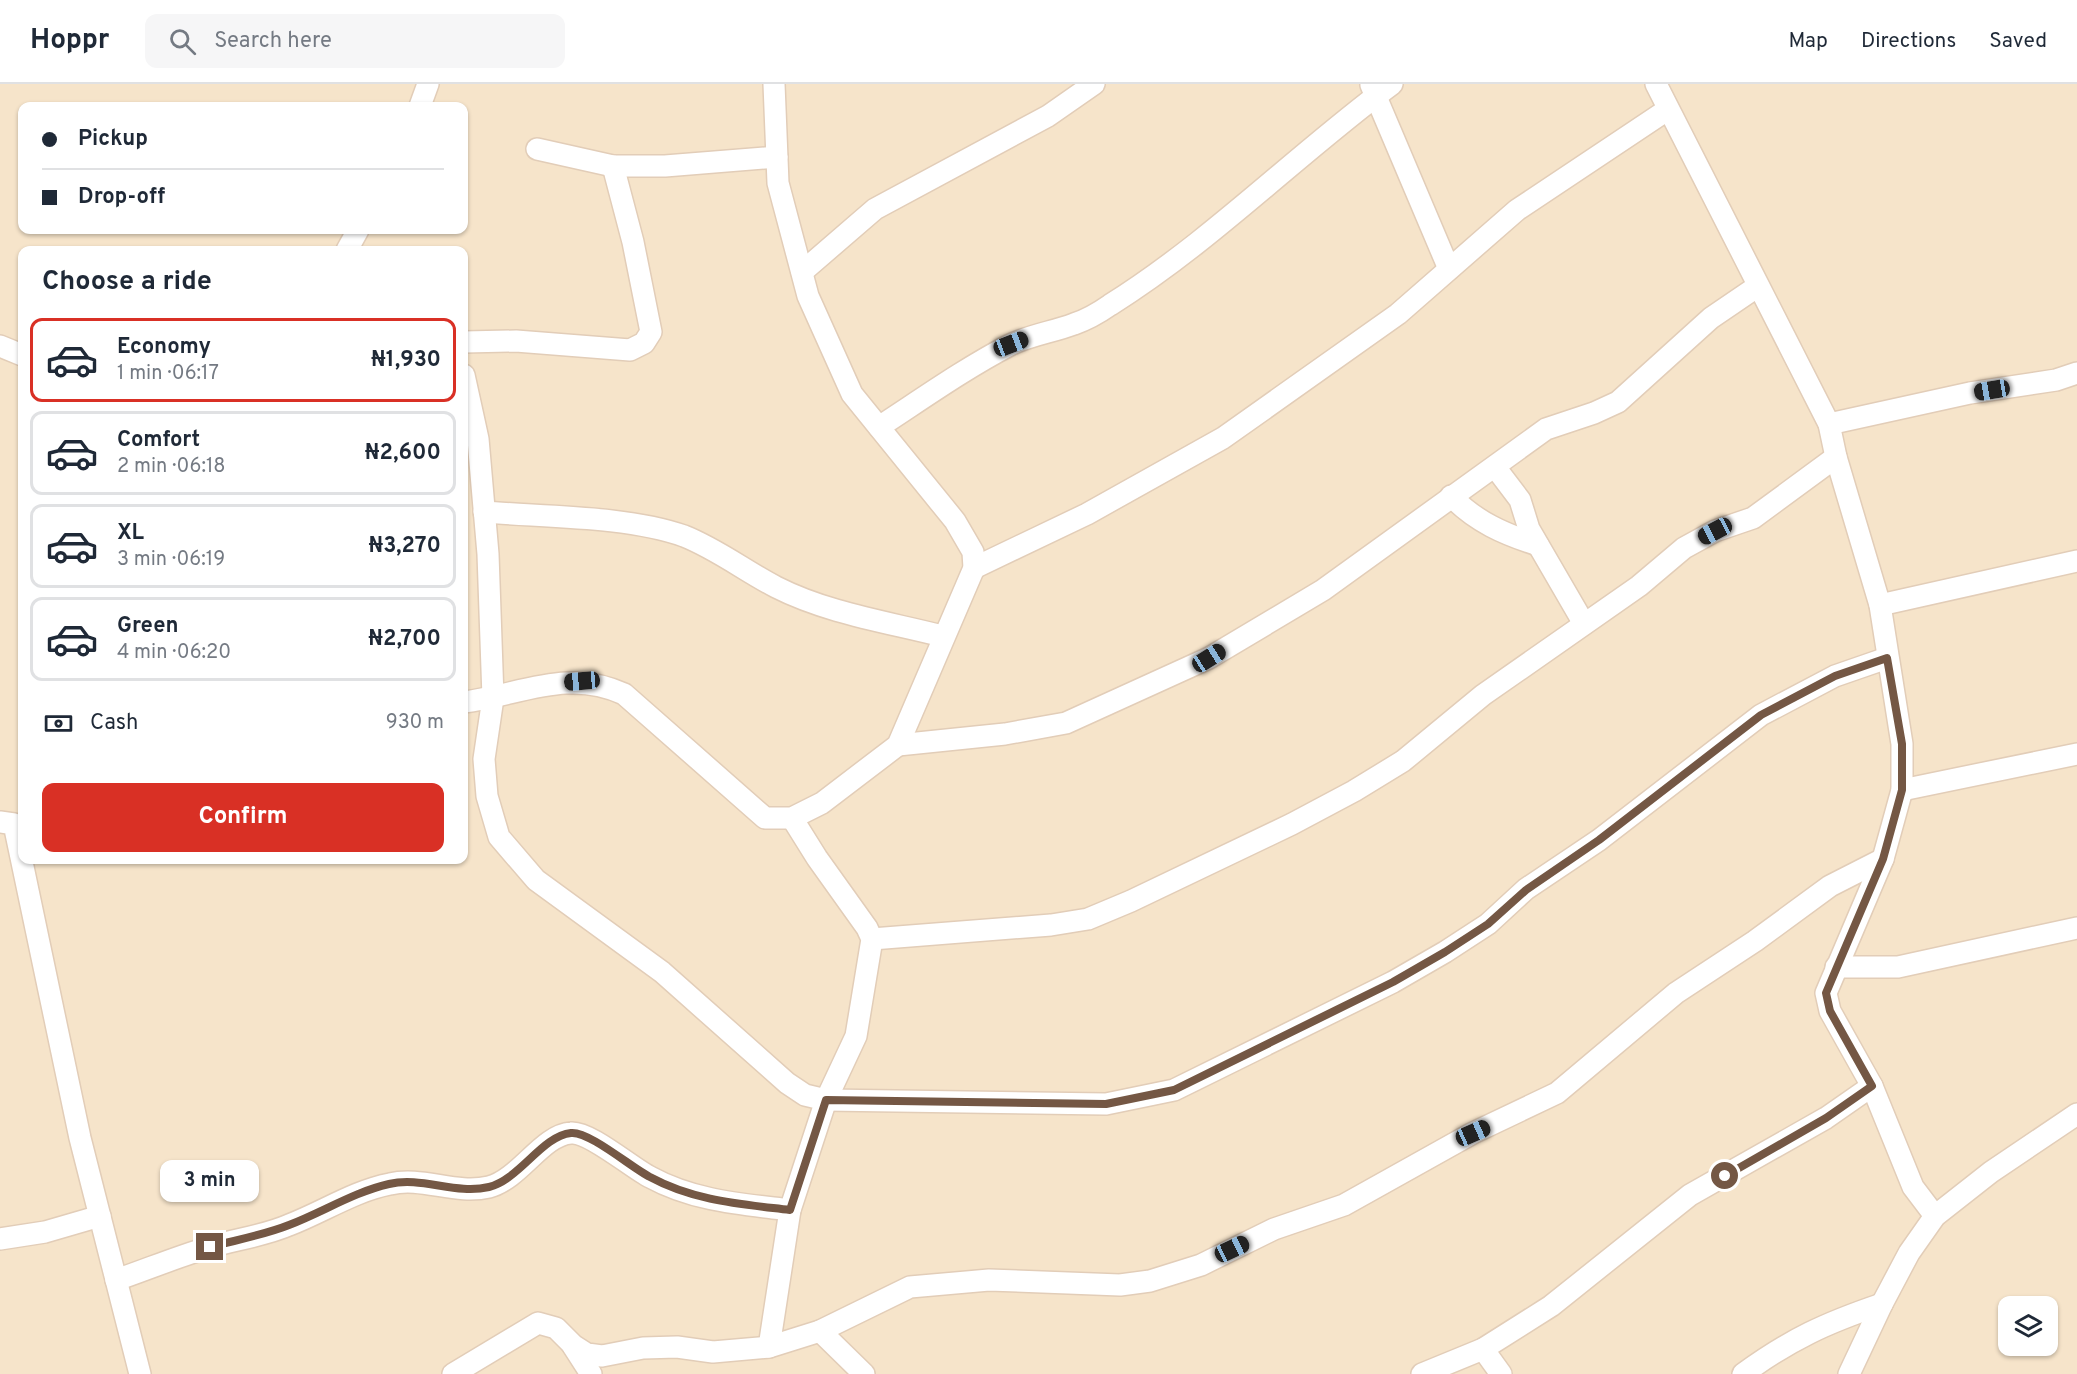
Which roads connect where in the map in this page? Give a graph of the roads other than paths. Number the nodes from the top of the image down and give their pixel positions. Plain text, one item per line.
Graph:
1 (428, 84) edge
2 (774, 84) edge
3 (1094, 84) edge
4 (1656, 84) edge
5 (1380, 88) edge
6 (421, 102) edge
7 (1667, 110) junction
8 (537, 149) dead end
9 (777, 157) junction
10 (613, 166) junction
11 (1449, 269) junction
12 (802, 272) junction
13 (1758, 286) junction
14 (468, 342) edge
15 (0, 346) edge
16 (18, 353) edge
17 (2077, 373) edge
18 (468, 393) edge
19 (1829, 424) junction
20 (879, 427) junction
21 (1836, 456) junction
22 (1495, 467) junction
23 (1451, 496) junction
24 (484, 512) junction
25 (1538, 545) junction
26 (2077, 561) edge
27 (974, 568) junction
28 (1880, 605) junction
29 (1584, 622) junction
30 (942, 636) junction
31 (1887, 658) junction
32 (494, 698) junction
33 (468, 701) edge
34 (898, 745) junction
35 (2077, 754) edge
36 (1902, 790) junction
37 (792, 818) junction
38 (12, 821) edge
39 (18, 849) edge
40 (1883, 859) junction
41 (21, 864) edge
42 (2077, 928) edge
43 (872, 939) junction
44 (1836, 967) junction
45 (1872, 1086) junction
46 (826, 1100) junction
47 (2077, 1114) edge
48 (790, 1210) junction
49 (100, 1216) junction
50 (1935, 1216) junction
51 (0, 1239) edge
52 (116, 1280) junction
53 (1882, 1304) junction
54 (820, 1331) junction
55 (573, 1345) junction
56 (769, 1347) junction
57 (1483, 1349) junction
58 (140, 1374) edge
59 (453, 1374) edge
60 (591, 1374) edge
61 (864, 1374) edge
62 (1422, 1374) edge
63 (1501, 1374) edge
64 (1743, 1374) edge
65 (1849, 1374) edge

1 - 6 street
2 - 9 street
3 - 12 street
4 - 7 street
5 - 11 street
5 - 20 street
7 - 11 street
7 - 13 street
8 - 10 street
9 - 10 street
9 - 12 street
10 - 14 street
11 - 27 street
12 - 20 street
13 - 19 street
13 - 22 street
15 - 16 street
17 - 19 street
18 - 24 street
19 - 21 street
20 - 27 street
21 - 28 street
21 - 29 street
22 - 23 street
22 - 25 street
23 - 25 street
23 - 34 street
24 - 30 street
24 - 32 street
25 - 29 street
26 - 28 street
27 - 30 street
28 - 31 street
29 - 43 street
30 - 34 street
31 - 36 street
31 - 46 street
32 - 33 street
32 - 37 street
32 - 46 street
34 - 37 street
35 - 36 street
36 - 40 street
37 - 43 street
38 - 39 street
40 - 44 street
40 - 54 street
41 - 49 street
42 - 44 street
43 - 46 street
44 - 45 street
45 - 50 street
45 - 57 street
46 - 48 street
47 - 50 street
48 - 52 street
48 - 56 street
49 - 51 street
49 - 52 street
50 - 53 street
52 - 58 street
53 - 64 street
53 - 65 street
54 - 56 street
54 - 61 street
55 - 56 street
55 - 59 street
55 - 60 street
57 - 62 street
57 - 63 street

